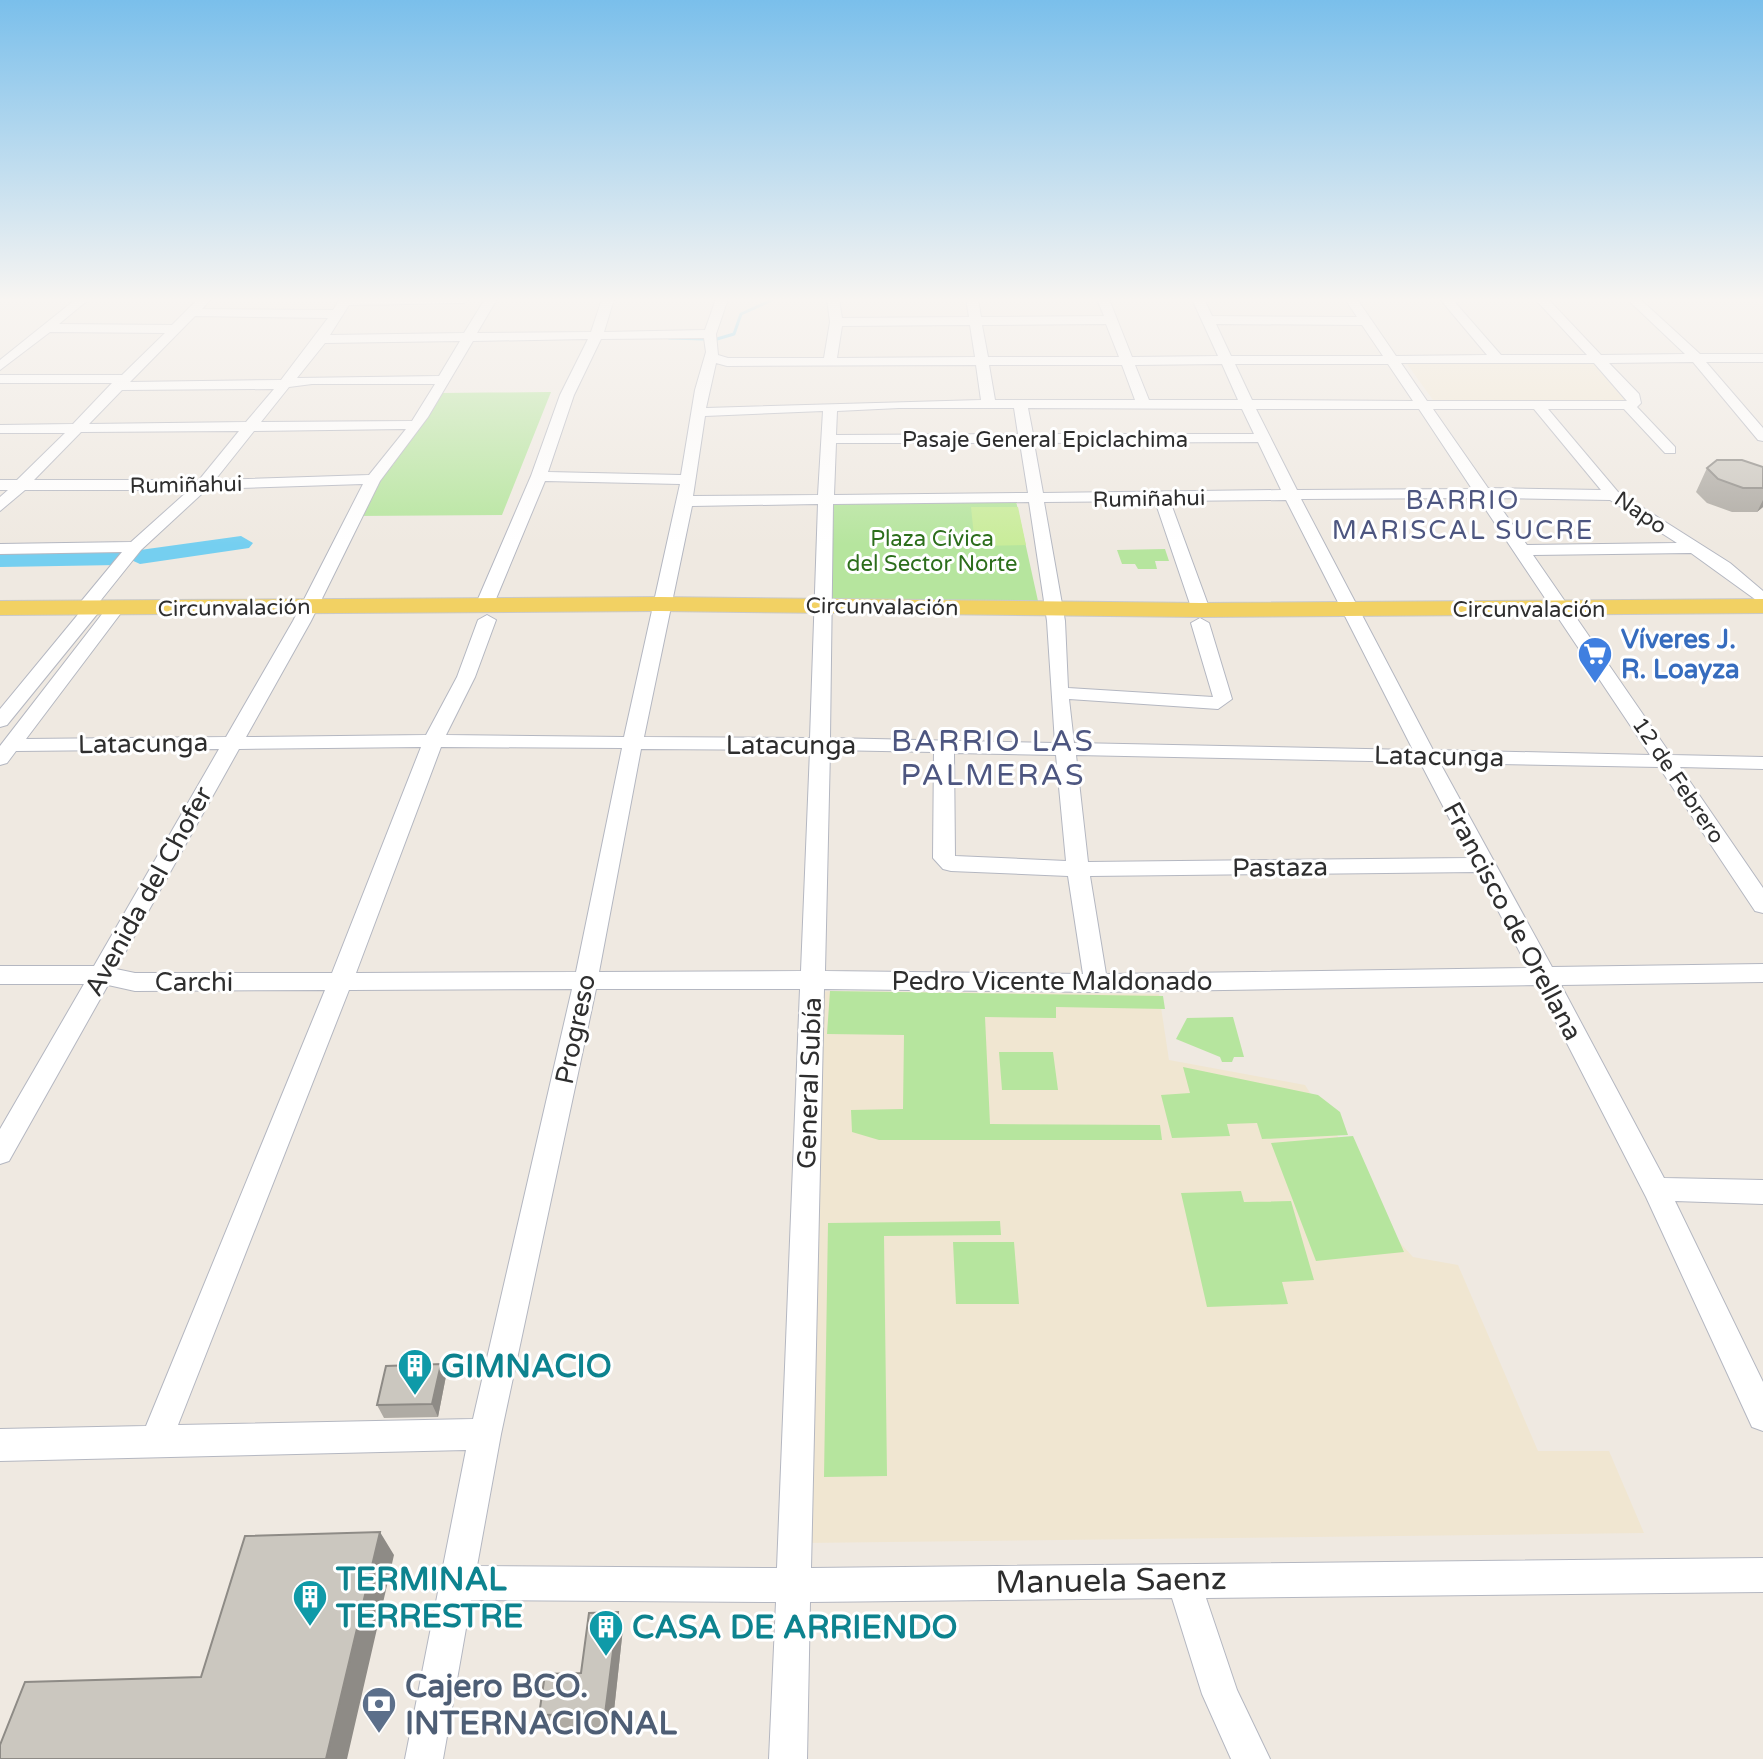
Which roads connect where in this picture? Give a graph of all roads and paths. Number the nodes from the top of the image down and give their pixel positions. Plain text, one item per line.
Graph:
1 (63, 381) edge
2 (288, 381) edge
3 (306, 381) edge
4 (441, 381) edge
5 (574, 381) edge
6 (706, 381) edge
7 (986, 381) edge
8 (1136, 381) edge
9 (1236, 381) edge
10 (1408, 381) edge
11 (1619, 381) edge
12 (1716, 381) edge
13 (120, 383) junction
14 (285, 385) junction
15 (1423, 403) junction
16 (1536, 403) junction
17 (1249, 404) junction
18 (1628, 405) junction
19 (989, 406) junction
20 (1021, 406) junction
21 (1144, 406) junction
22 (830, 408) junction
23 (701, 412) junction
24 (414, 425) junction
25 (247, 428) junction
26 (0, 429) edge
27 (74, 429) junction
28 (1763, 437) edge
29 (1264, 438) junction
30 (827, 439) junction
31 (1026, 440) junction
32 (1670, 450) dead end
33 (539, 476) junction
34 (373, 479) junction
35 (688, 480) junction
36 (0, 485) edge
37 (19, 485) junction
38 (203, 485) junction
39 (1483, 493) junction
40 (1613, 495) junction
41 (1292, 496) junction
42 (1035, 499) junction
43 (1162, 499) junction
44 (825, 500) junction
45 (685, 501) junction
46 (0, 506) edge
47 (135, 547) junction
48 (1694, 548) junction
49 (0, 549) edge
50 (1524, 550) junction
51 (1763, 603) edge
52 (0, 608) edge
53 (658, 612) junction
54 (821, 612) junction
55 (485, 613) junction
56 (96, 614) junction
57 (304, 614) junction
58 (1055, 614) junction
59 (1567, 615) junction
60 (1355, 616) junction
61 (1200, 617) junction
62 (1763, 619) edge
63 (0, 622) edge
64 (1059, 693) junction
65 (0, 721) edge
66 (433, 741) junction
67 (233, 742) junction
68 (820, 744) junction
69 (634, 745) junction
70 (944, 747) junction
71 (1065, 750) junction
72 (5, 752) edge
73 (1425, 755) junction
74 (1666, 762) junction
75 (1763, 763) edge
76 (1482, 865) junction
77 (1078, 869) junction
78 (1763, 905) edge
79 (1763, 973) edge
80 (0, 975) edge
81 (101, 975) junction
82 (1544, 976) junction
83 (586, 980) junction
84 (812, 980) junction
85 (341, 981) junction
86 (1096, 983) junction
87 (0, 1153) edge
88 (1655, 1189) junction
89 (1763, 1192) edge
90 (1763, 1416) edge
91 (485, 1434) junction
92 (156, 1441) junction
93 (0, 1445) edge
94 (1763, 1575) edge
95 (1184, 1579) junction
96 (459, 1583) junction
97 (794, 1585) junction
98 (424, 1759) edge
99 (788, 1759) edge
100 (1251, 1759) edge

1 - 13 street
2 - 14 street
3 - 14 street
4 - 24 street, Avenida del Chofer
5 - 33 street
6 - 23 street, Progreso
7 - 19 street
8 - 21 street
9 - 17 street, Francisco de Orellana
10 - 15 street, 12 de Febrero
11 - 18 street
12 - 28 street
13 - 14 street
13 - 27 street
14 - 25 street
15 - 16 street
15 - 17 street
15 - 39 street, 12 de Febrero
16 - 18 street
16 - 40 street, Napo
17 - 21 street
17 - 29 street, Francisco de Orellana
18 - 32 street
19 - 20 street
19 - 22 street
20 - 21 street
20 - 31 street
22 - 23 street
22 - 30 street, General Subía
23 - 35 street, Progreso
24 - 25 street
24 - 34 street, Avenida del Chofer
25 - 27 street
25 - 38 street
26 - 27 street
27 - 37 street
29 - 31 street, Pasaje General Epiclachima
29 - 41 street, Francisco de Orellana
30 - 31 street, Pasaje General Epiclachima
30 - 44 street, General Subía
31 - 42 street
33 - 35 street
33 - 55 street
34 - 38 street, Rumiñahui
34 - 57 street, Avenida del Chofer
35 - 45 street, Progreso
36 - 37 street, Rumiñahui
37 - 38 street, Rumiñahui
37 - 46 street
38 - 47 street
39 - 40 street, Rumiñahui
39 - 41 street, Rumiñahui
39 - 50 street, 12 de Febrero
40 - 48 street, Napo
41 - 43 street, Rumiñahui
41 - 60 street, Francisco de Orellana
42 - 43 street, Rumiñahui
42 - 44 street, Rumiñahui
42 - 58 street
43 - 61 street
44 - 45 street, Rumiñahui
44 - 54 street, General Subía
45 - 53 street, Progreso
47 - 49 street
47 - 56 street
48 - 50 street
48 - 51 street, Napo
50 - 59 street, 12 de Febrero
51 - 59 main road, Circunvalación
52 - 56 main road, Circunvalación
53 - 54 main road, Circunvalación
53 - 55 main road, Circunvalación
53 - 69 street, Progreso
54 - 58 main road, Circunvalación
54 - 68 street, General Subía
55 - 57 main road, Circunvalación
55 - 66 street
56 - 57 main road, Circunvalación
56 - 63 main road, Circunvalación
56 - 65 street
56 - 72 street
57 - 67 street, Avenida del Chofer
58 - 61 main road, Circunvalación
58 - 64 street
59 - 60 main road, Circunvalación
59 - 62 main road, Circunvalación
59 - 74 street, 12 de Febrero
60 - 61 main road, Circunvalación
60 - 73 street, Francisco de Orellana
61 - 64 street
64 - 71 street
66 - 67 street, Latacunga
66 - 69 street, Latacunga
66 - 85 street
67 - 72 street, Latacunga
67 - 81 street, Avenida del Chofer
68 - 69 street, Latacunga
68 - 70 street, Latacunga
68 - 84 street, General Subía
69 - 83 street, Progreso
70 - 71 street, Latacunga
70 - 77 street, Pastaza
71 - 73 street, Latacunga
71 - 77 street
73 - 74 street, Latacunga
73 - 76 street, Francisco de Orellana
74 - 75 street, Latacunga
74 - 78 street, 12 de Febrero
76 - 77 street, Pastaza
76 - 82 street, Francisco de Orellana
77 - 86 street
79 - 82 street, Pedro Vicente Maldonado
80 - 81 street, Carchi
81 - 85 street, Carchi
81 - 87 street, Avenida del Chofer
82 - 86 street, Pedro Vicente Maldonado
82 - 88 street, Francisco de Orellana
83 - 84 street, Pedro Vicente Maldonado
83 - 85 street, Pedro Vicente Maldonado
83 - 91 street, Progreso
84 - 86 street, Pedro Vicente Maldonado
84 - 97 street, General Subía
85 - 92 street
88 - 89 street
88 - 90 street, Francisco de Orellana
91 - 92 street
91 - 96 street, Progreso
92 - 93 street
94 - 95 street, Manuela Saenz
95 - 97 street, Manuela Saenz
95 - 100 street
96 - 97 street, Manuela Saenz
96 - 98 street, Progreso
97 - 99 street, General Subía

